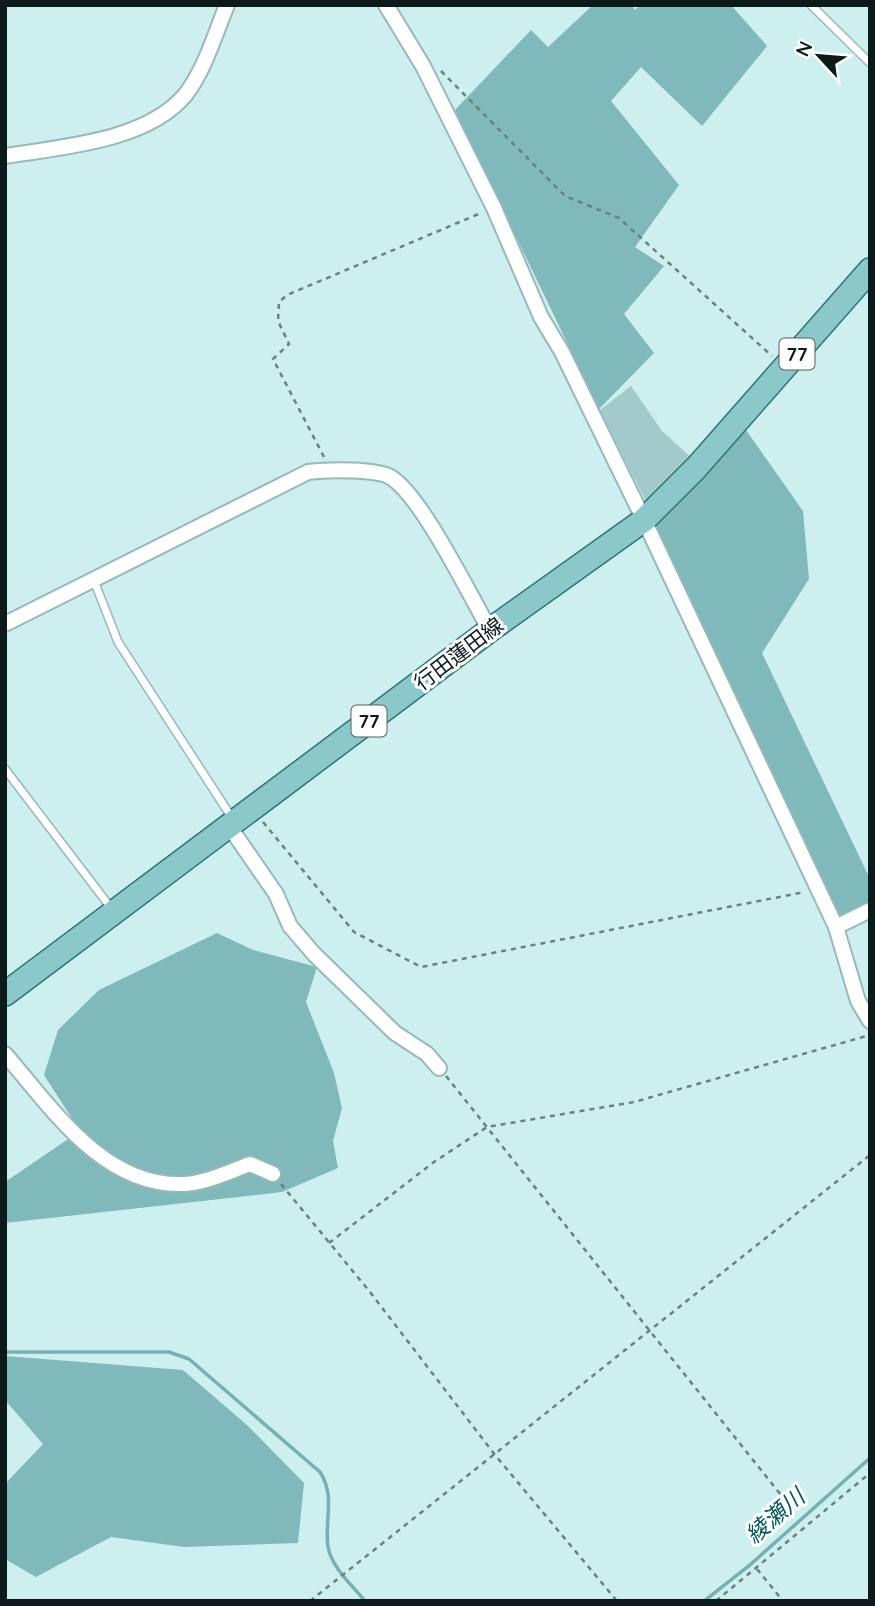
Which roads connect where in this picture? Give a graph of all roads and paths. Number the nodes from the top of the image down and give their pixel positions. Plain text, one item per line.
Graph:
1 (227, 5) edge
2 (386, 5) edge
3 (811, 5) edge
4 (870, 62) edge
5 (423, 66) junction
6 (5, 156) edge
7 (494, 208) junction
8 (870, 270) edge
9 (784, 368) junction
10 (331, 470) junction
11 (644, 520) junction
12 (93, 578) junction
13 (5, 624) edge
14 (490, 630) junction
15 (5, 769) edge
16 (239, 819) junction
17 (818, 889) junction
18 (870, 909) edge
19 (113, 912) junction
20 (836, 927) junction
21 (5, 994) edge
22 (870, 1021) edge
23 (870, 1035) edge
24 (5, 1054) edge
25 (439, 1068) joint
26 (487, 1127) junction
27 (870, 1155) edge
28 (273, 1174) joint
29 (329, 1243) junction
30 (650, 1331) junction
31 (495, 1455) junction
32 (870, 1473) edge
33 (793, 1510) dead end
34 (757, 1569) junction
35 (310, 1601) edge
36 (617, 1601) edge
37 (716, 1601) edge
38 (783, 1601) edge

1 - 6 street
2 - 5 street
3 - 4 lane
5 - 7 street
5 - 9 path
7 - 10 path
7 - 11 street
8 - 9 main road, 行田蓮田線 / 77
9 - 11 main road, 行田蓮田線 / 77
10 - 12 street
10 - 14 street
11 - 14 main road, 行田蓮田線 / 77
11 - 17 street
12 - 13 street
12 - 16 lane
14 - 16 main road, 行田蓮田線 / 77
15 - 19 lane
16 - 17 path
16 - 19 main road, 行田蓮田線 / 77
16 - 25 street
17 - 20 street
18 - 20 street
19 - 21 main road, 行田蓮田線 / 77
20 - 22 street
23 - 26 path
24 - 28 street
25 - 26 path
26 - 29 path
26 - 30 path
27 - 30 path
28 - 29 path
29 - 31 path
30 - 31 path
30 - 33 path
31 - 35 path
31 - 36 path
32 - 34 path
34 - 37 path
34 - 38 path

